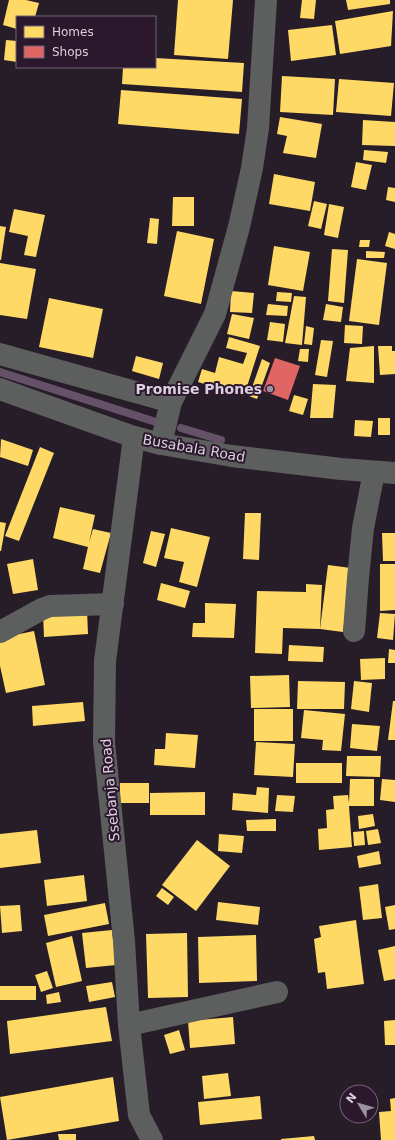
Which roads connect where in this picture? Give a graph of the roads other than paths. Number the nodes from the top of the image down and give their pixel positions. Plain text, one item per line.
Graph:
1 (266, 0) edge
2 (0, 354) edge
3 (0, 389) edge
4 (171, 402) junction
5 (134, 437) junction
6 (161, 444) junction
7 (385, 472) edge
8 (113, 604) junction
9 (354, 631) dead end
10 (0, 632) edge
11 (277, 992) dead end
12 (129, 1025) junction
13 (152, 1140) edge

1 - 4 street
2 - 4 street
3 - 5 street, Busabala Road
4 - 6 street
5 - 6 street, Busabala Road
5 - 8 street, Ssebanja Road
6 - 7 street, Busabala Road
7 - 9 street
8 - 10 street
8 - 12 street, Ssebanja Road
11 - 12 street
12 - 13 street, Ssebanja Road

